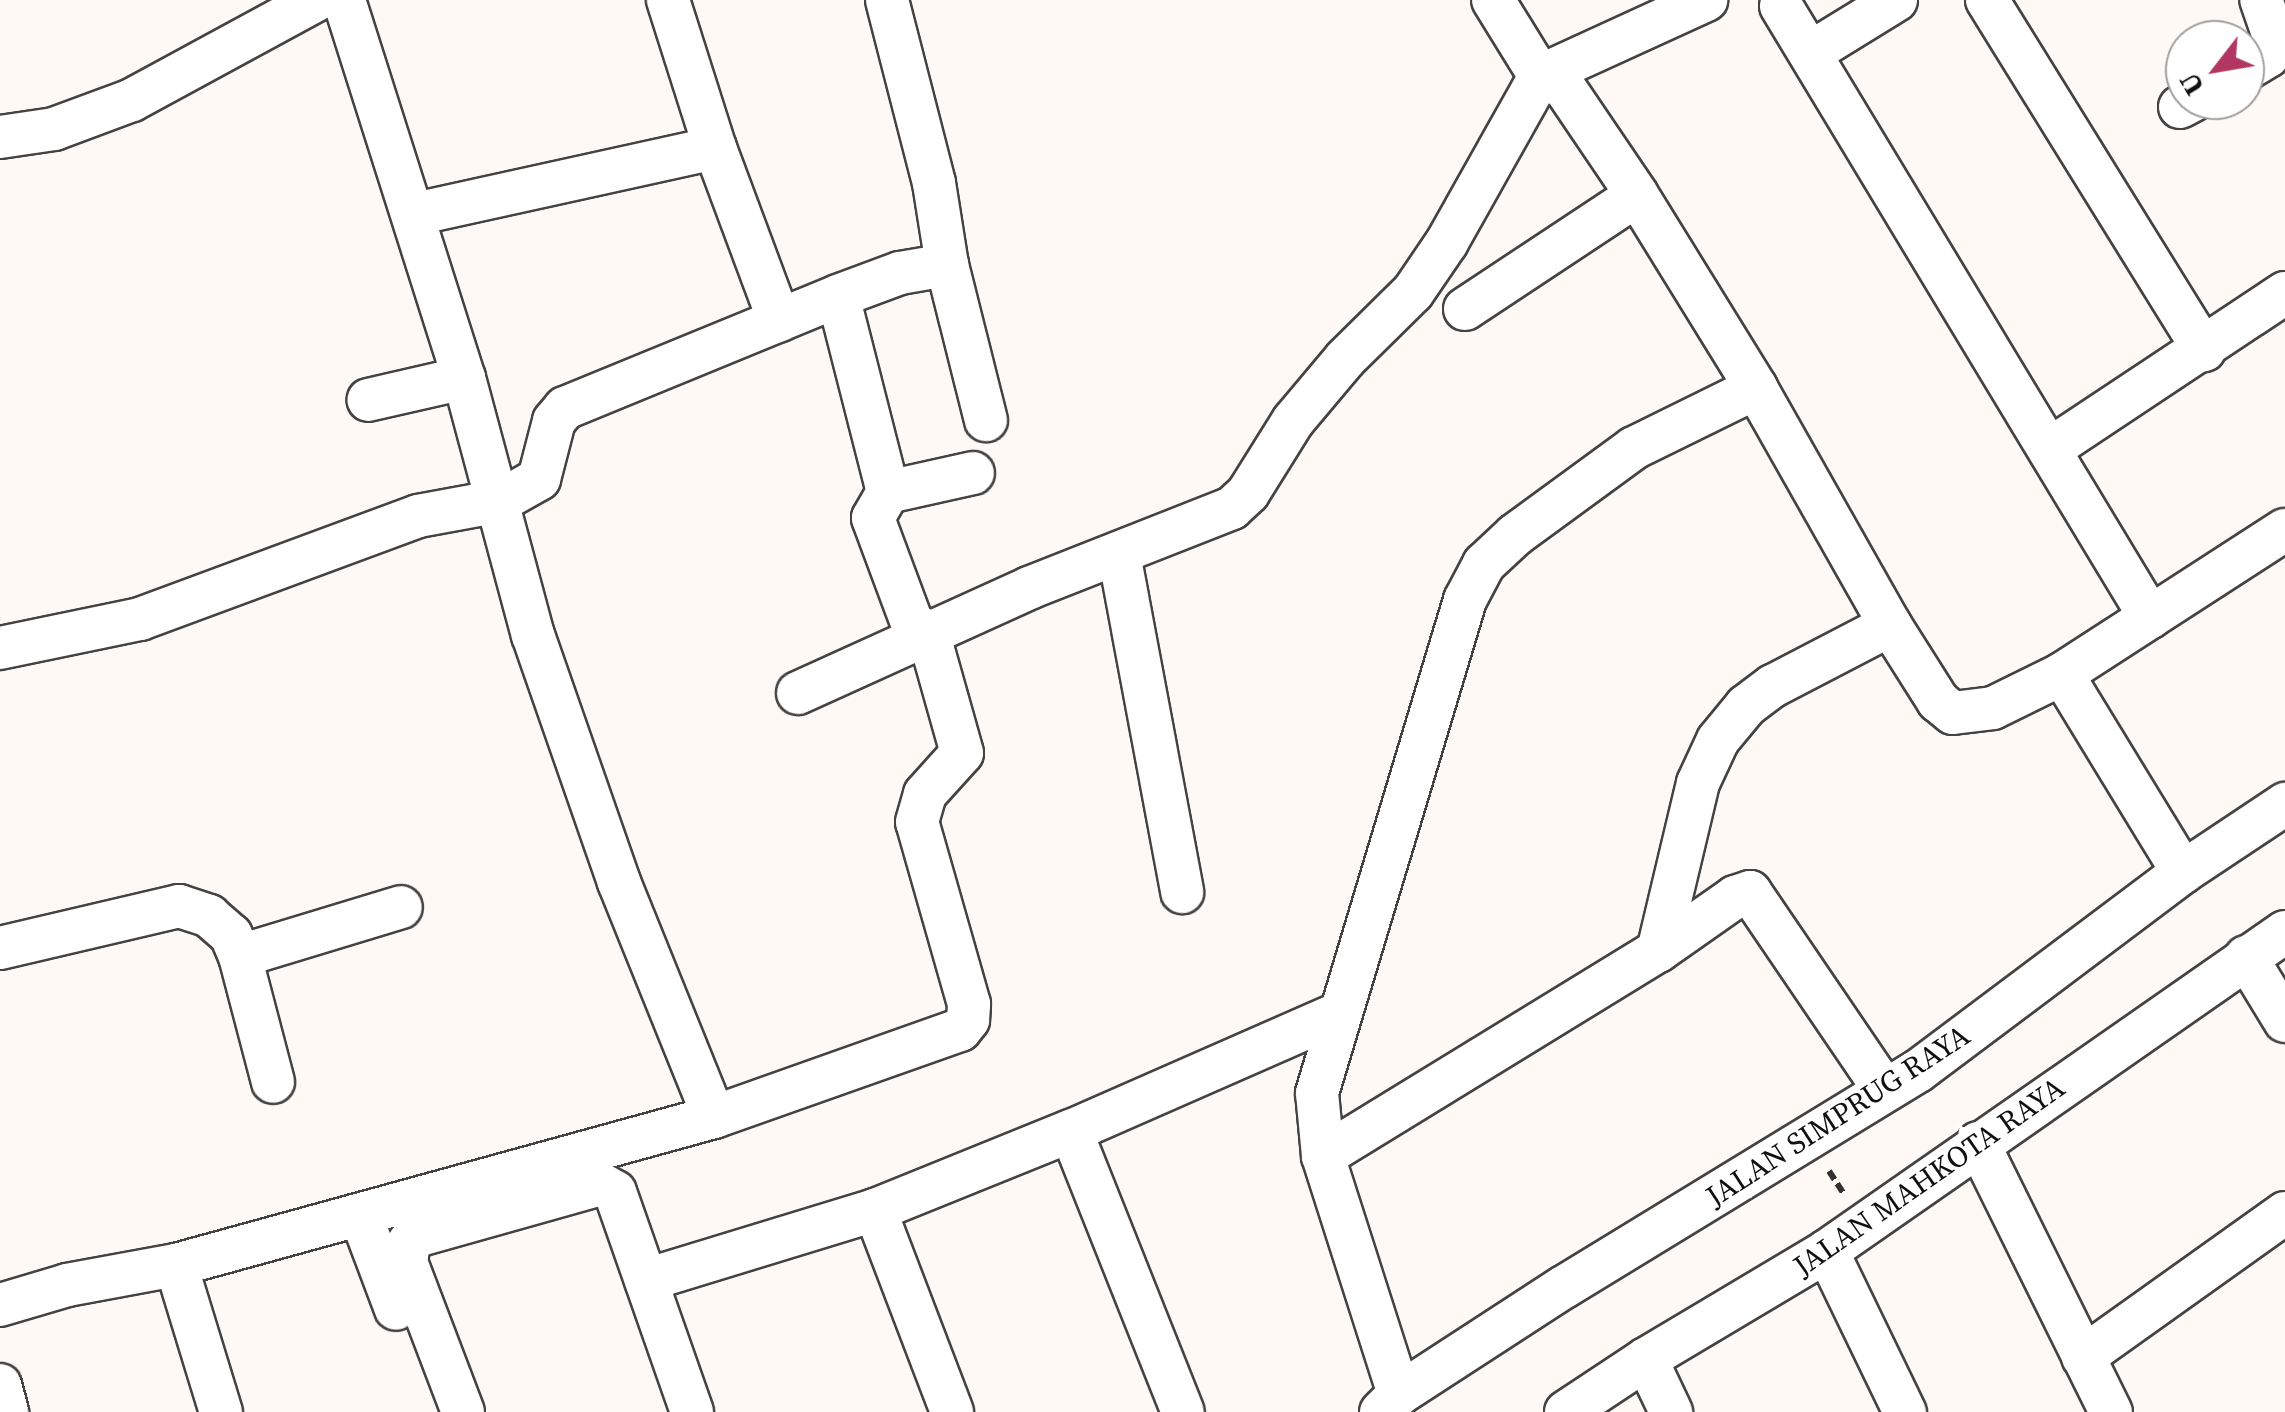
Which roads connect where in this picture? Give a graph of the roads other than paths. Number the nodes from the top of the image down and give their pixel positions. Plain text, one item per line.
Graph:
1 (316, 0) edge
2 (344, 0) edge
3 (668, 0) edge
4 (886, 0) edge
5 (1493, 0) edge
6 (1706, 0) edge
7 (1896, 0) edge
8 (1987, 0) edge
9 (2261, 0) edge
10 (1782, 6) dead end
11 (1810, 53) junction
12 (2265, 58) edge
13 (1540, 76) junction
14 (0, 137) edge
15 (715, 148) junction
16 (1638, 196) junction
17 (414, 214) junction
18 (948, 266) junction
19 (2285, 293) edge
20 (838, 296) junction
21 (1466, 309) dead end
22 (779, 320) junction
23 (2204, 350) junction
24 (464, 378) junction
25 (1756, 388) junction
26 (368, 400) dead end
27 (986, 420) dead end
28 (2050, 449) junction
29 (973, 473) dead end
30 (888, 492) junction
31 (500, 501) junction
32 (2285, 530) edge
33 (1119, 554) junction
34 (2150, 617) junction
35 (1890, 625) junction
36 (928, 632) junction
37 (0, 648) edge
38 (2062, 674) junction
39 (798, 693) dead end
40 (2285, 804) edge
41 (2183, 872) junction
42 (1182, 892) dead end
43 (401, 907) dead end
44 (2285, 932) edge
45 (0, 948) edge
46 (1658, 950) junction
47 (240, 956) junction
48 (2246, 957) junction
49 (1338, 1014) junction
50 (2285, 1020) edge
51 (273, 1082) dead end
52 (1886, 1092) junction
53 (714, 1117) junction
54 (1071, 1132) junction
55 (1978, 1143) junction
56 (1323, 1156) junction
57 (876, 1210) junction
58 (2285, 1213) edge
59 (361, 1216) junction
60 (1826, 1251) junction
61 (176, 1265) junction
62 (646, 1280) junction
63 (0, 1305) edge
64 (2083, 1357) junction
65 (1646, 1358) junction
66 (0, 1385) edge
67 (1390, 1403) edge
68 (7, 1412) edge
69 (220, 1412) edge
70 (435, 1412) edge
71 (463, 1412) edge
72 (692, 1412) edge
73 (952, 1412) edge
74 (1183, 1412) edge
75 (1566, 1412) edge
76 (1671, 1412) edge
77 (1906, 1412) edge
78 (2111, 1412) edge

1 - 14 street
2 - 17 street
3 - 15 street
4 - 18 street
5 - 13 street
6 - 13 street
7 - 11 street
8 - 23 street
9 - 12 street
10 - 11 street
11 - 28 street
13 - 16 street
13 - 33 street
15 - 17 street
15 - 22 street
16 - 21 street
16 - 25 street
17 - 24 street
18 - 20 street
18 - 27 street
19 - 23 street
20 - 22 street
20 - 30 street
22 - 31 street
23 - 28 street
24 - 26 street
24 - 31 street
25 - 35 street
25 - 49 street
28 - 34 street
29 - 30 street
30 - 36 street
31 - 37 street
31 - 53 street
32 - 34 street
33 - 36 street
33 - 42 street
34 - 38 street
35 - 38 street
35 - 46 street
36 - 39 street
36 - 53 street
38 - 41 street
40 - 41 street, JALAN SIMPRUG RAYA
41 - 52 street, JALAN SIMPRUG RAYA
43 - 47 street
44 - 48 street, JALAN MAHKOTA RAYA
45 - 47 street
46 - 52 street
46 - 56 street
47 - 51 street
48 - 50 street
48 - 55 street, JALAN MAHKOTA RAYA
49 - 54 street
49 - 56 street
52 - 67 street, JALAN SIMPRUG RAYA
53 - 59 street
54 - 57 street
54 - 74 street
55 - 60 street, JALAN MAHKOTA RAYA
55 - 64 street
56 - 67 street
57 - 62 street
57 - 73 street
58 - 64 street
59 - 61 street
59 - 70 street
60 - 65 street, JALAN MAHKOTA RAYA
60 - 77 street
61 - 63 street
61 - 69 street
62 - 71 street
62 - 72 street
64 - 78 street
65 - 75 street, JALAN MAHKOTA RAYA
65 - 76 street
66 - 68 street

